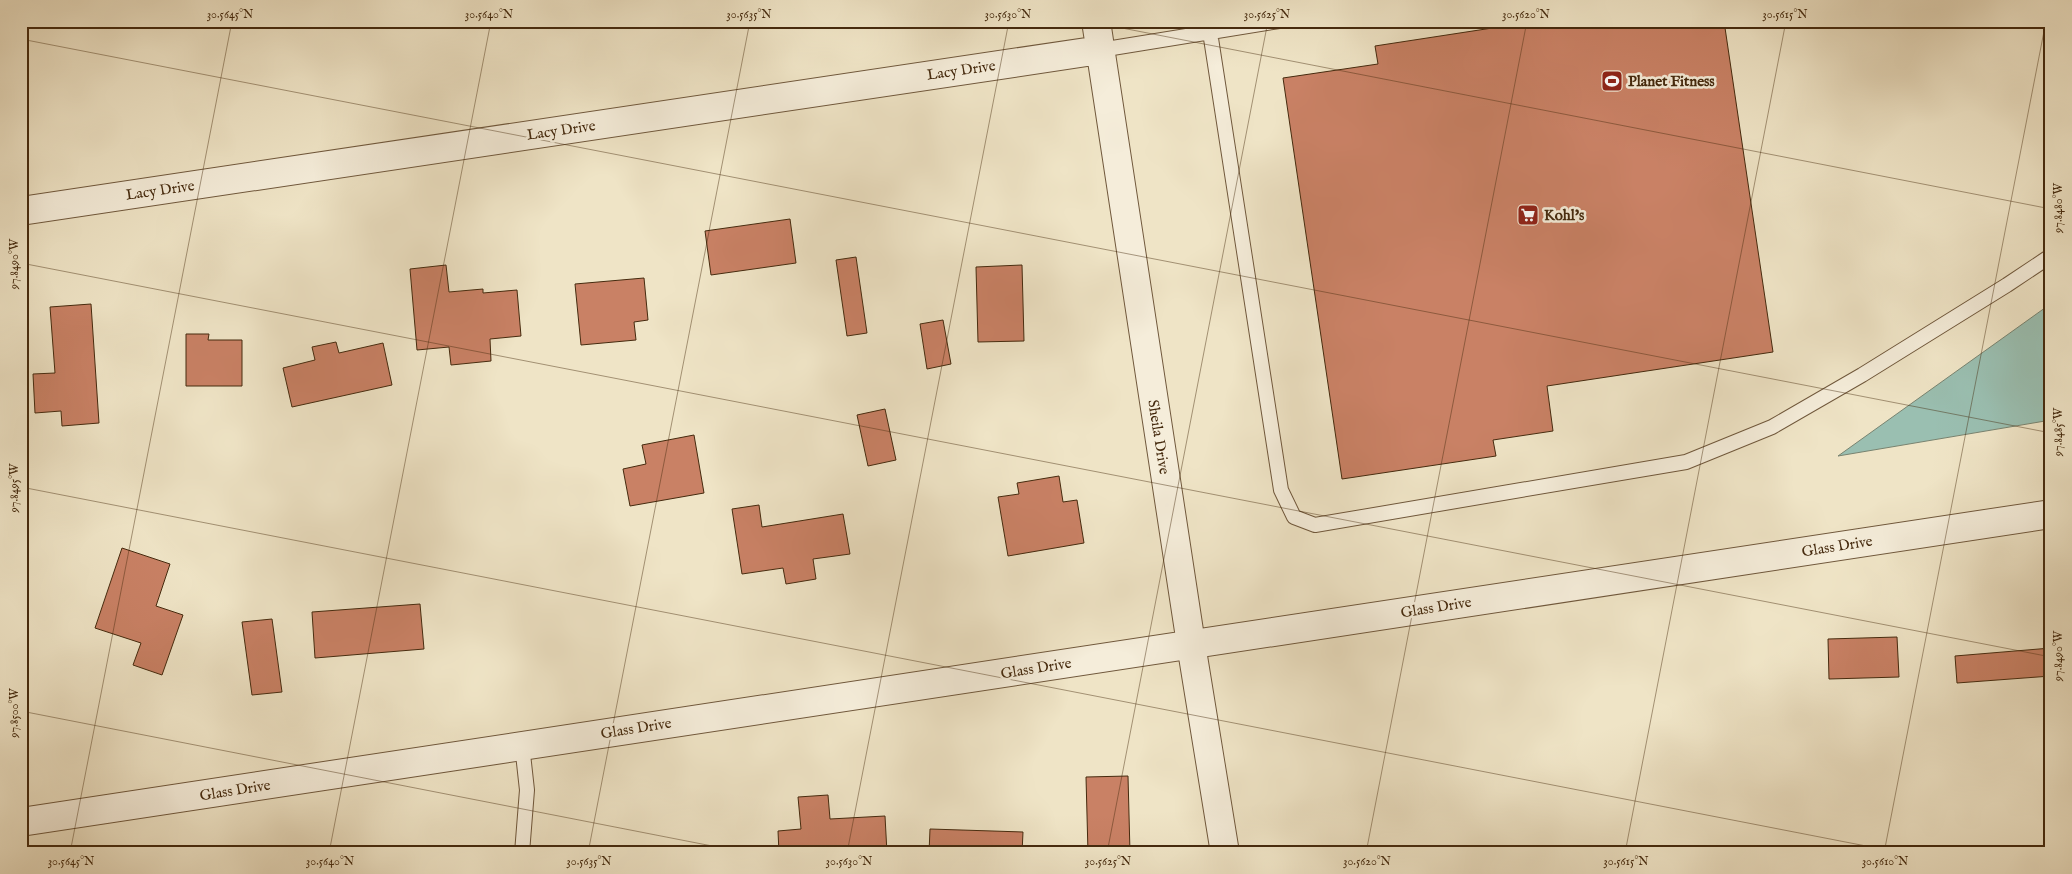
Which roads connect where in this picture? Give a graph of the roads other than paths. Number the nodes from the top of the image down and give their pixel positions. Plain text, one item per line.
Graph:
1 (1096, 21) edge
2 (1279, 21) edge
3 (1210, 32) junction
4 (1100, 50) junction
5 (21, 211) edge
6 (2051, 257) edge
7 (2051, 514) edge
8 (1191, 644) junction
9 (522, 746) junction
10 (21, 822) edge
11 (522, 853) edge
12 (1225, 853) edge

1 - 4 street, Sheila Drive
2 - 3 lane
3 - 4 lane
3 - 6 lane
4 - 5 street, Lacy Drive
4 - 8 street, Sheila Drive
7 - 8 street, Glass Drive
8 - 9 street, Glass Drive
8 - 12 street, Sheila Drive
9 - 10 street, Glass Drive
9 - 11 lane

